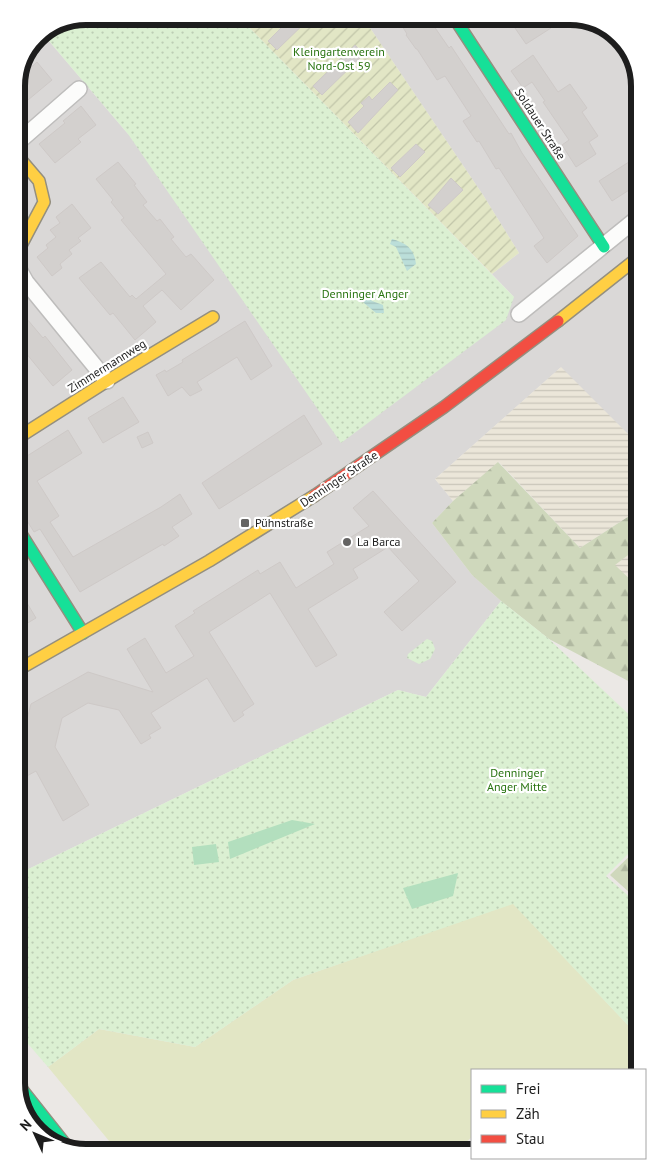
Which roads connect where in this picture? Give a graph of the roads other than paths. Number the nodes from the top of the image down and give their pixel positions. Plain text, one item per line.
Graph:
1 (459, 25) edge
2 (79, 89) dead end
3 (25, 136) edge
4 (25, 165) edge
5 (631, 224) edge
6 (25, 239) edge
7 (604, 246) junction
8 (631, 263) edge
9 (25, 280) edge
10 (519, 314) dead end
11 (213, 318) dead end
12 (107, 381) junction
13 (25, 433) edge
14 (25, 540) edge
15 (83, 633) junction
16 (25, 666) edge
17 (26, 1094) edge
18 (62, 1139) edge

1 - 7 street, Soldauer Straße
2 - 3 street
4 - 6 street
5 - 7 street
7 - 10 street
8 - 15 street, Denninger Straße
9 - 12 street
11 - 12 street, Zimmermannweg
12 - 13 street, Zimmermannweg
14 - 15 street
15 - 16 street, Denninger Straße
17 - 18 street

